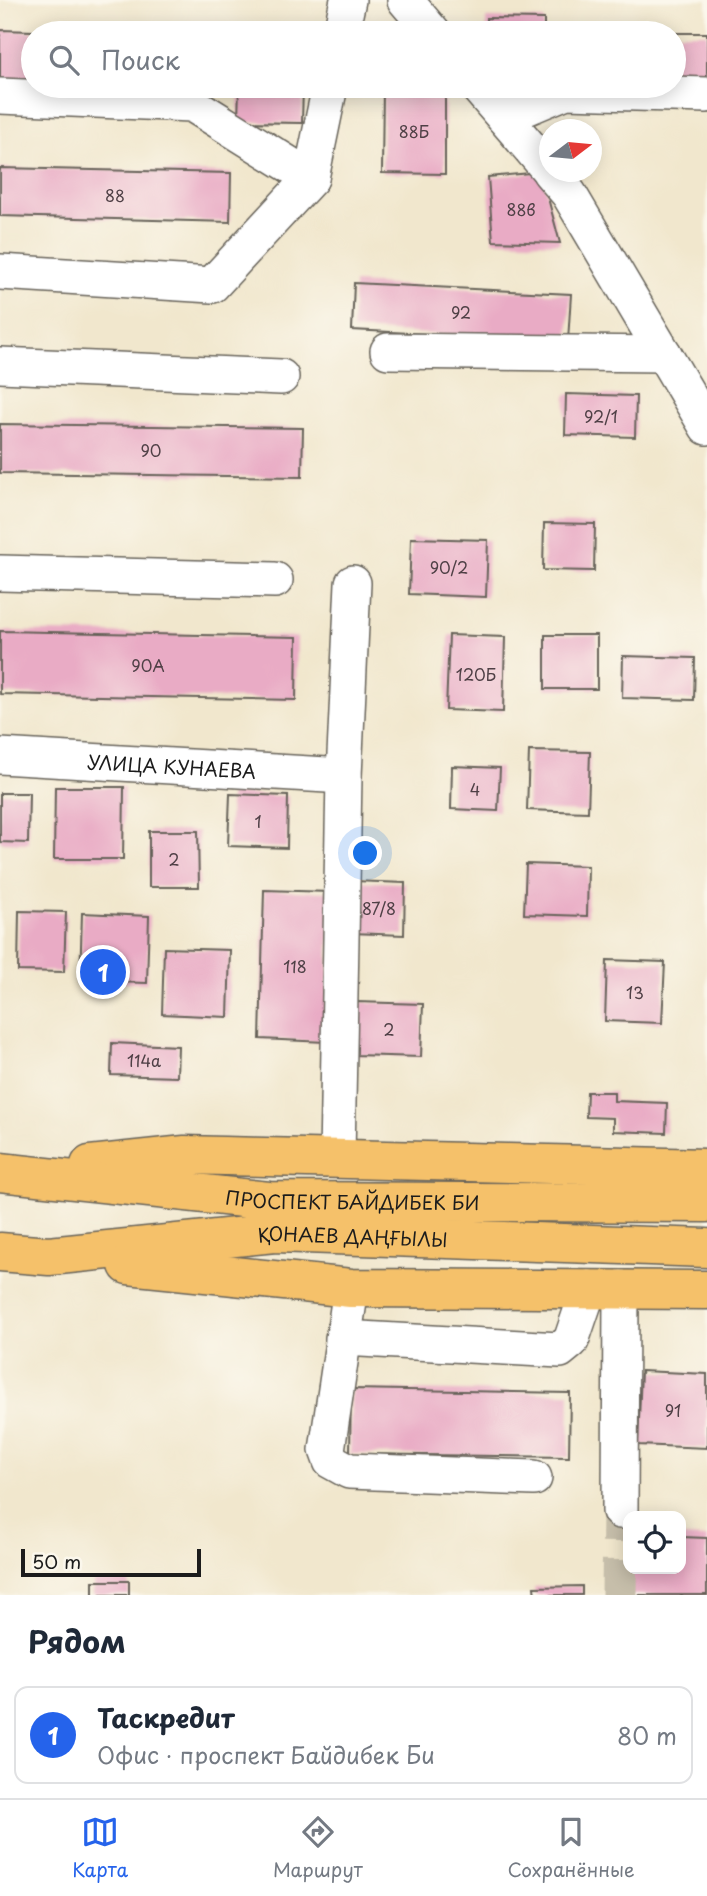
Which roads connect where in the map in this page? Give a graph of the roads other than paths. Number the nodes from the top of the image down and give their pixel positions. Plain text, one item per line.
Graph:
1 (348, 0) edge
2 (405, 0) edge
3 (344, 21) edge
4 (423, 21) edge
5 (686, 94) edge
6 (707, 94) edge
7 (0, 96) edge
8 (21, 97) edge
9 (48, 98) edge
10 (328, 98) edge
11 (487, 98) edge
12 (549, 98) edge
13 (504, 117) junction
14 (539, 158) edge
15 (311, 178) junction
16 (559, 182) edge
17 (0, 272) edge
18 (388, 351) dead end
19 (664, 354) junction
20 (0, 365) edge
21 (281, 377) dead end
22 (707, 427) edge
23 (0, 573) edge
24 (275, 580) dead end
25 (354, 583) dead end
26 (0, 756) edge
27 (344, 776) junction
28 (337, 1157) junction
29 (707, 1168) edge
30 (8, 1172) edge
31 (707, 1203) edge
32 (707, 1248) edge
33 (0, 1252) edge
34 (49, 1256) junction
35 (351, 1288) junction
36 (605, 1288) junction
37 (707, 1290) edge
38 (344, 1338) junction
39 (534, 1478) dead end
40 (620, 1511) tunnel mouth

1 - 3 street
2 - 4 street
5 - 6 street
7 - 8 street
9 - 15 street
10 - 15 street
11 - 13 street
12 - 13 street
13 - 14 street
15 - 17 street
16 - 19 street
18 - 19 street
19 - 22 street
20 - 21 street
23 - 24 street
25 - 27 street
26 - 27 street, УЛИЦА КУНАЕВА
27 - 28 street
28 - 29 main road
28 - 30 main road
30 - 31 main road, ПРОСПЕКТ БАЙДИБЕК БИ
32 - 34 main road, ҚОНАЕВ ДАҢҒЫЛЫ
33 - 34 main road, ҚОНАЕВ ДАҢҒЫЛЫ
34 - 35 main road
35 - 36 main road
35 - 38 street
36 - 37 main road
36 - 38 street
36 - 40 street
38 - 39 street

